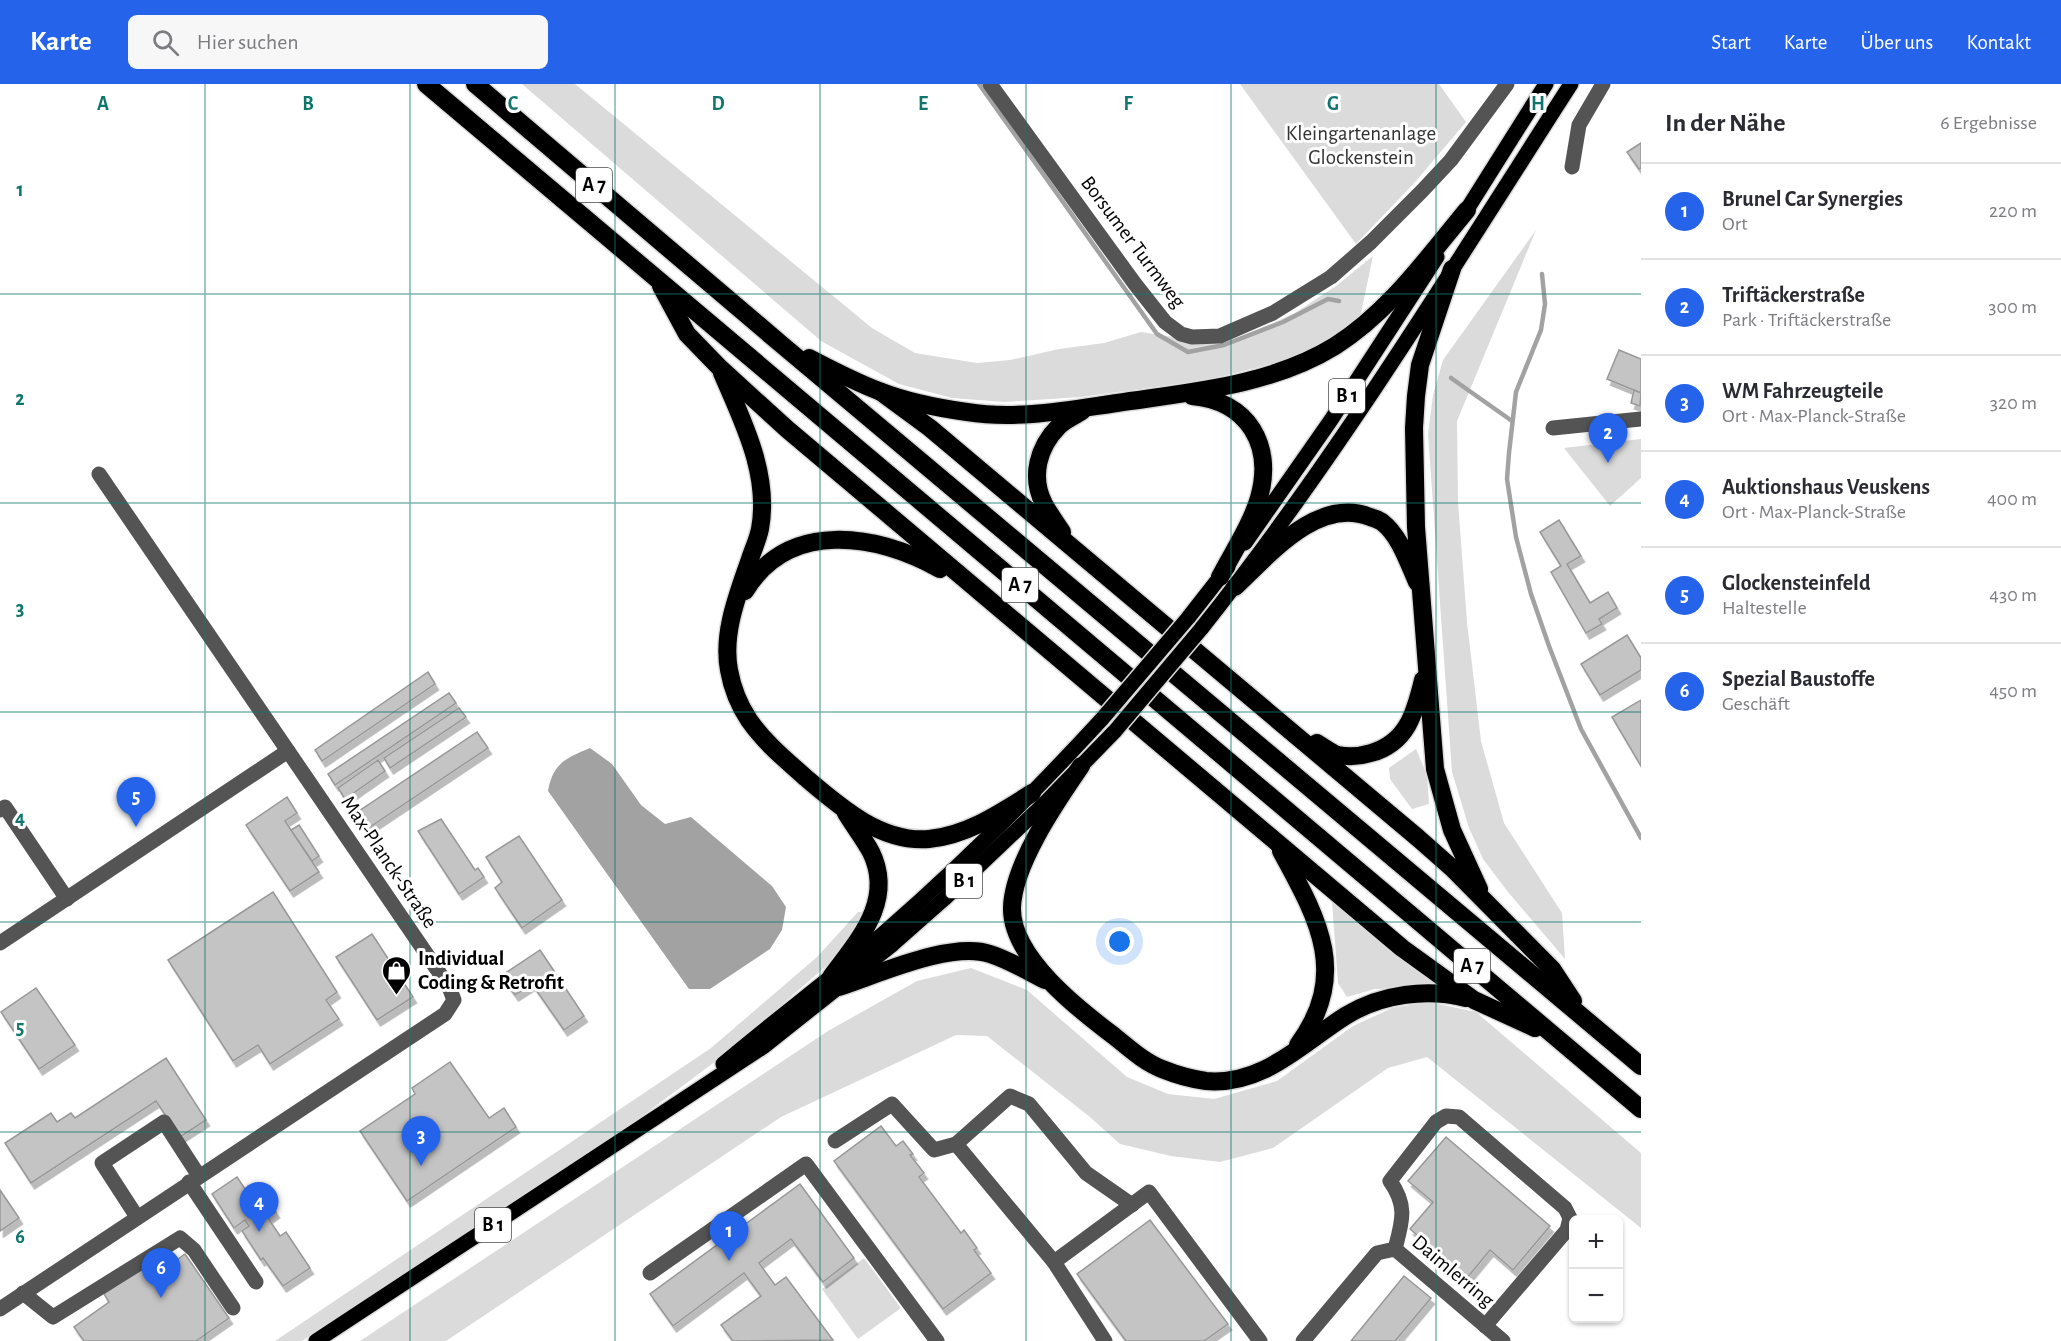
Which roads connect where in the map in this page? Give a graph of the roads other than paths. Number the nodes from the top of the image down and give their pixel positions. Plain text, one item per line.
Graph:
1 (426, 84) edge
2 (476, 84) edge
3 (990, 84) edge
4 (1507, 84) edge
5 (1546, 84) edge
6 (1571, 84) edge
7 (1603, 84) edge
8 (1572, 166) dead end
9 (1467, 210) junction
10 (1452, 269) junction
11 (655, 276) junction
12 (781, 344) junction
13 (720, 368) junction
14 (881, 392) junction
15 (1173, 395) junction
16 (1089, 407) junction
17 (1641, 418) edge
18 (1554, 428) dead end
19 (99, 474) dead end
20 (1070, 545) junction
21 (1228, 582) junction
22 (974, 587) junction
23 (1421, 591) junction
24 (735, 609) junction
25 (1427, 667) junction
26 (1282, 723) junction
27 (288, 751) junction
28 (1082, 766) junction
29 (1032, 793) junction
30 (2, 805) edge
31 (845, 811) junction
32 (1276, 842) junction
33 (1483, 898) junction
34 (67, 899) junction
35 (0, 944) edge
36 (835, 982) junction
37 (1050, 982) junction
38 (1474, 1000) junction
39 (1584, 1018) junction
40 (1558, 1039) junction
41 (1290, 1056) junction
42 (1641, 1065) edge
43 (1641, 1109) edge
44 (835, 1141) dead end
45 (956, 1144) junction
46 (194, 1179) junction
47 (1132, 1205) junction
48 (137, 1217) junction
49 (1395, 1249) junction
50 (1054, 1262) junction
51 (650, 1273) dead end
52 (256, 1282) dead end
53 (23, 1293) junction
54 (233, 1308) dead end
55 (0, 1309) edge
56 (1485, 1326) junction
57 (316, 1341) edge
58 (937, 1341) edge
59 (1105, 1341) edge
60 (1260, 1341) edge
61 (1303, 1341) edge
62 (1503, 1341) edge

1 - 11 highway, A 7
2 - 12 highway, A 7
3 - 4 street, Borsumer Turmweg
5 - 9 main road, B 1
6 - 10 main road, B 1
7 - 8 street
9 - 15 highway
9 - 21 main road, B 1
10 - 21 main road, B 1
10 - 23 highway
11 - 13 highway
11 - 40 highway, A 7
12 - 14 highway
12 - 39 highway, A 7
13 - 22 highway
13 - 24 highway
14 - 16 highway
14 - 20 highway
15 - 16 highway
15 - 21 highway
16 - 20 highway
17 - 18 street
19 - 27 street, Max-Planck-Straße
20 - 26 highway
21 - 23 highway
21 - 28 main road, B 1, bridge
21 - 29 main road, B 1, bridge
22 - 24 highway
22 - 32 highway
23 - 25 highway
24 - 31 highway
25 - 26 highway
25 - 33 highway
26 - 33 highway
27 - 34 street
27 - 46 street, Max-Planck-Straße
28 - 36 main road, B 1
28 - 37 highway
29 - 31 highway
29 - 36 main road, B 1
30 - 34 street
31 - 36 highway
32 - 38 highway
32 - 41 highway
33 - 39 highway
34 - 35 street
36 - 37 highway
36 - 57 main road, B 1
37 - 41 highway
38 - 40 highway
38 - 41 highway
39 - 42 highway, A 7
40 - 43 highway, A 7
44 - 45 street
45 - 47 street
45 - 50 street
46 - 48 street, Max-Planck-Straße
46 - 48 street
46 - 52 street
47 - 50 street
47 - 60 street
48 - 53 street, Max-Planck-Straße
49 - 56 street, Daimlerring
49 - 56 street
49 - 61 street, Daimlerring
50 - 59 street
51 - 58 street
53 - 54 street
53 - 55 street, Max-Planck-Straße
56 - 62 street, Daimlerring

